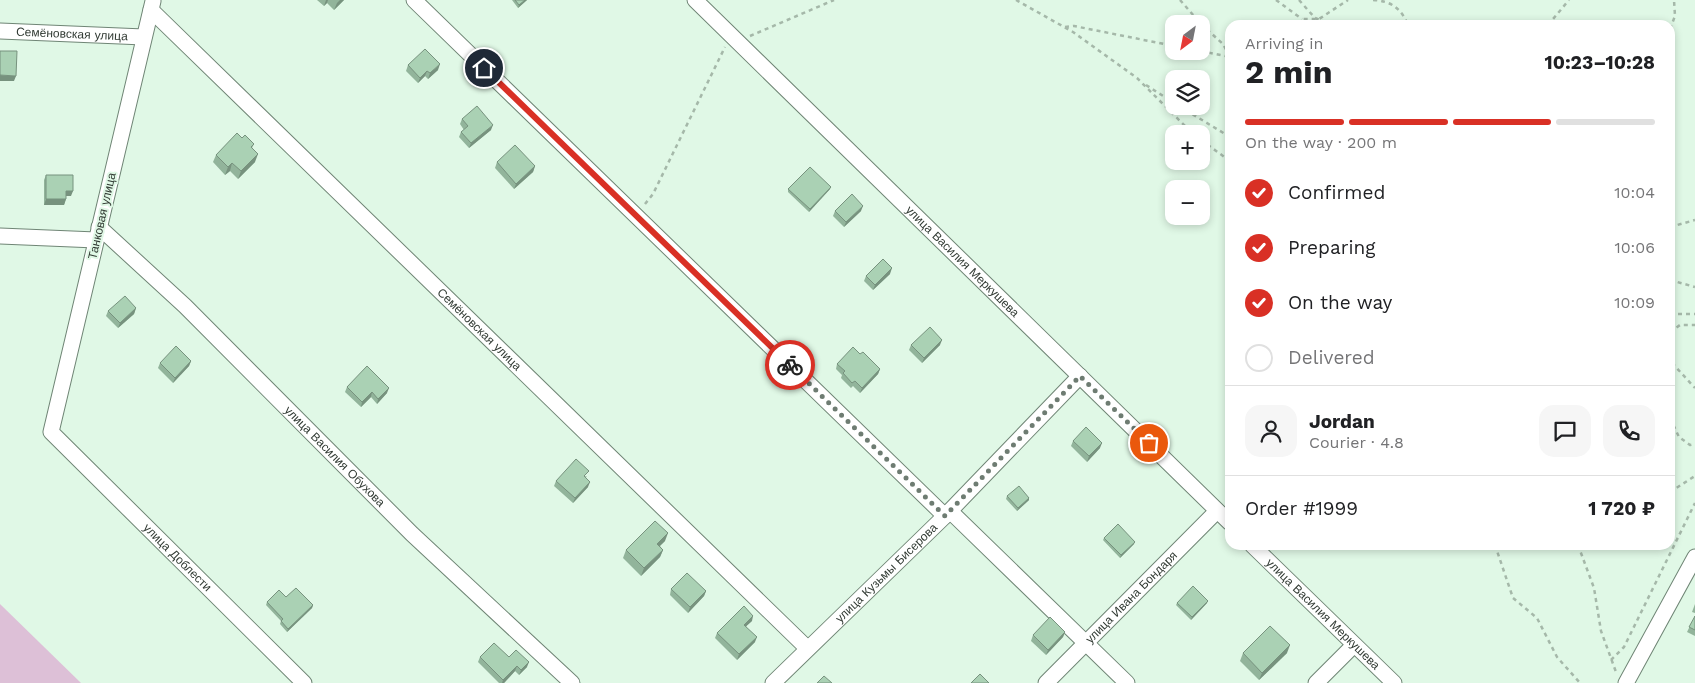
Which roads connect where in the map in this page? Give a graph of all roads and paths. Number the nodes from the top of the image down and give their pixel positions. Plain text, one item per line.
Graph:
1 (414, 0) edge
2 (695, 0) edge
3 (834, 0) edge
4 (1016, 0) edge
5 (1180, 0) edge
6 (1276, 0) edge
7 (1299, 0) edge
8 (1348, 0) edge
9 (1373, 0) edge
10 (1569, 0) edge
11 (1674, 0) edge
12 (152, 5) edge
13 (1193, 15) edge
14 (1302, 19) joint
15 (1319, 19) junction
16 (1406, 20) edge
17 (1552, 20) edge
18 (1673, 20) edge
19 (1063, 27) junction
20 (0, 31) edge
21 (1210, 32) edge
22 (144, 37) junction
23 (738, 42) junction
24 (1165, 44) edge
25 (1225, 48) edge
26 (1210, 53) edge
27 (1225, 56) edge
28 (1141, 82) junction
29 (1165, 97) edge
30 (1194, 115) edge
31 (1184, 125) edge
32 (1225, 134) edge
33 (1210, 147) edge
34 (1225, 157) edge
35 (637, 216) junction
36 (1695, 220) edge
37 (1675, 226) edge
38 (97, 234) junction
39 (0, 236) edge
40 (1675, 281) edge
41 (1695, 287) edge
42 (1675, 314) edge
43 (1695, 314) edge
44 (1695, 325) edge
45 (1675, 328) edge
46 (1675, 366) edge
47 (1080, 376) junction
48 (1695, 388) edge
49 (1675, 429) edge
50 (51, 432) joint
51 (1695, 444) edge
52 (1695, 476) edge
53 (1688, 481) junction
54 (1695, 483) edge
55 (1675, 489) edge
56 (1695, 503) edge
57 (1217, 511) junction
58 (948, 514) junction
59 (1225, 518) edge
60 (1675, 544) edge
61 (1257, 550) edge
62 (1497, 550) edge
63 (1580, 550) edge
64 (1672, 550) edge
65 (1695, 557) edge
66 (1086, 643) junction
67 (1354, 645) junction
68 (807, 648) junction
69 (1611, 660) junction
70 (1622, 679) edge
71 (304, 683) edge
72 (572, 683) edge
73 (773, 683) edge
74 (1046, 683) edge
75 (1127, 683) edge
76 (1316, 683) edge
77 (1394, 683) edge
78 (1580, 683) edge

1 - 35 street
2 - 23 street, улица Василия Меркушева
3 - 23 path
4 - 19 path
5 - 13 path
6 - 14 path
7 - 15 path
8 - 15 path
9 - 16 path
10 - 17 path
11 - 18 path
12 - 22 street, Танковая улица
12 - 68 street, Семёновская улица
14 - 15 path
19 - 24 path
19 - 28 path
20 - 22 street, Семёновская улица
21 - 25 path
22 - 38 street, Танковая улица
23 - 35 path
23 - 47 street, улица Василия Меркушева
26 - 27 path
28 - 29 path
28 - 31 path
30 - 32 path
33 - 34 path
35 - 58 street
36 - 37 path
38 - 39 street
38 - 50 street, Танковая улица
38 - 72 street, улица Василия Обухова
40 - 41 path
42 - 43 path
44 - 45 path
46 - 48 path
47 - 57 street, улица Василия Меркушева
47 - 58 street, улица Кузьмы Бисерова
49 - 51 path
50 - 71 street, улица Доблести
52 - 53 path
53 - 54 path
53 - 55 path
56 - 60 path
57 - 59 street, улица Василия Меркушева
57 - 66 street, улица Ивана Бондаря
58 - 66 street
58 - 68 street, улица Кузьмы Бисерова
61 - 67 street, улица Василия Меркушева
62 - 78 path
63 - 69 path
64 - 69 path
65 - 70 street
66 - 74 street, улица Ивана Бондаря
66 - 75 street
67 - 76 street
67 - 77 street, улица Василия Меркушева
68 - 73 street, улица Кузьмы Бисерова
69 - 70 path

